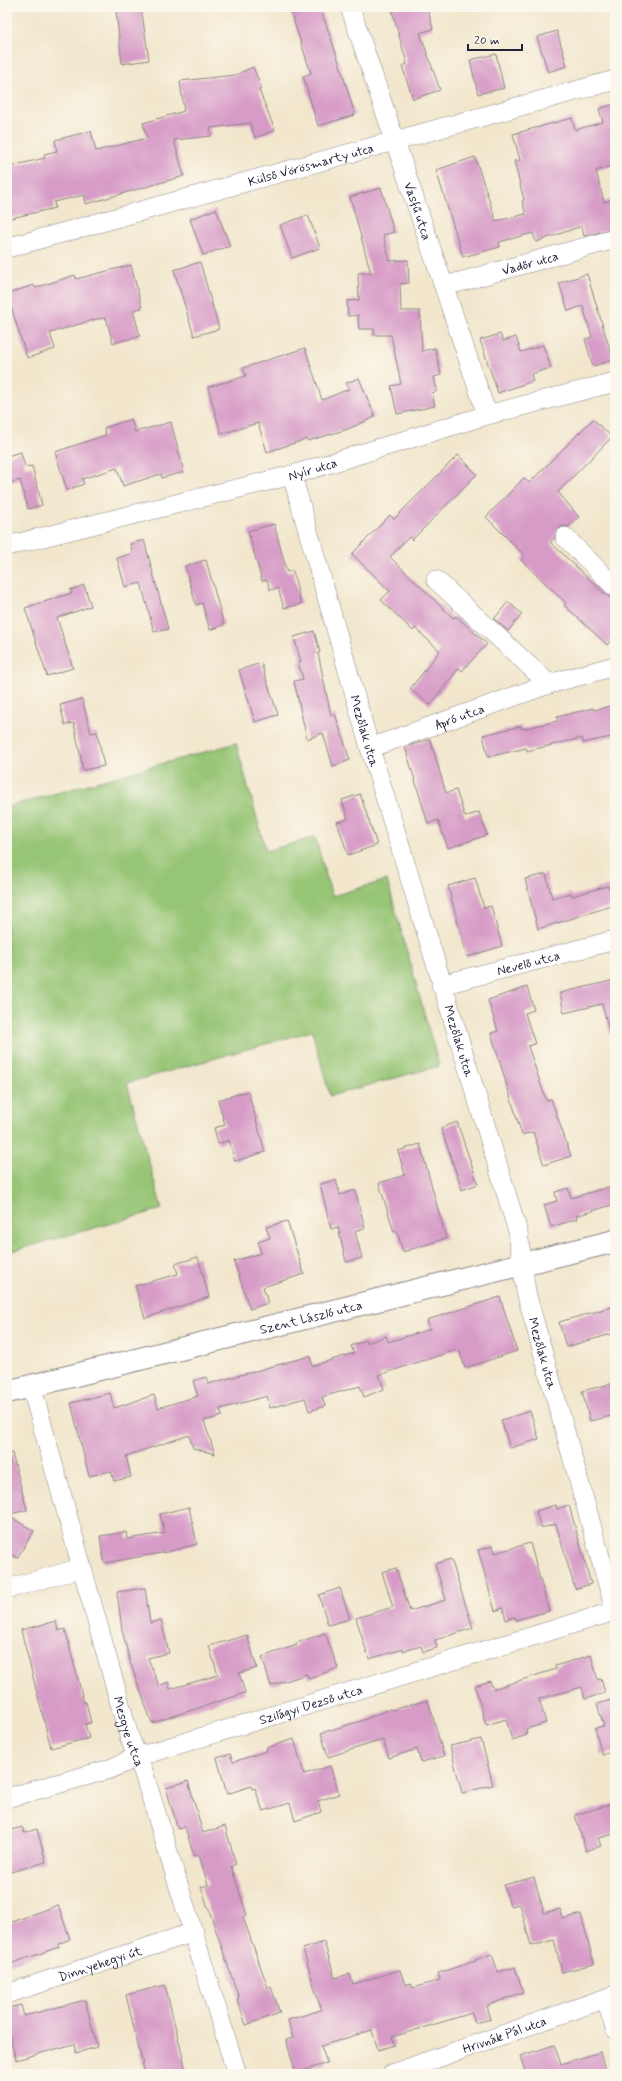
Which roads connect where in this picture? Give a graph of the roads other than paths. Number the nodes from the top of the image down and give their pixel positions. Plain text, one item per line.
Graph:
1 (350, 7) edge
2 (615, 80) edge
3 (395, 140) junction
4 (615, 239) edge
5 (7, 248) edge
6 (445, 286) junction
7 (615, 382) edge
8 (487, 415) junction
9 (292, 475) junction
10 (565, 537) dead end
11 (7, 546) edge
12 (436, 580) dead end
13 (615, 587) edge
14 (615, 666) edge
15 (549, 684) junction
16 (370, 748) junction
17 (615, 940) edge
18 (441, 985) junction
19 (615, 1240) edge
20 (522, 1264) junction
21 (31, 1385) junction
22 (7, 1392) edge
23 (80, 1568) junction
24 (7, 1589) edge
25 (615, 1611) edge
26 (137, 1757) junction
27 (7, 1798) edge
28 (194, 1932) junction
29 (7, 1994) edge
30 (611, 1996) edge
31 (615, 2029) edge
32 (237, 2074) edge
33 (392, 2074) edge

1 - 3 street, Vasfű utca
2 - 3 street, Külső Vörösmarty utca
3 - 5 street, Külső Vörösmarty utca
3 - 6 street, Vasfű utca
4 - 6 street, Vadőr utca
6 - 8 street, Vasfű utca
7 - 8 street, Nyír utca
8 - 9 street, Nyír utca
9 - 11 street, Nyír utca
9 - 16 street, Mezőlak utca
10 - 13 street
12 - 15 street
14 - 15 street, Apró utca
15 - 16 street, Apró utca
16 - 18 street, Mezőlak utca
17 - 18 street, Nevelő utca
18 - 20 street, Mezőlak utca
19 - 20 street, Szent László utca
20 - 21 street, Szent László utca
20 - 25 street, Mezőlak utca
21 - 22 street, Szent László utca
21 - 23 street, Mesgye utca
23 - 24 street
23 - 26 street, Mesgye utca
25 - 26 street, Szilágyi Dezső utca
26 - 27 street, Szilágyi Dezső utca
26 - 28 street, Mesgye utca
28 - 29 street, Dinnyehegyi út
28 - 32 street, Mesgye utca
30 - 31 street
30 - 33 street, Hrivnák Pál utca

